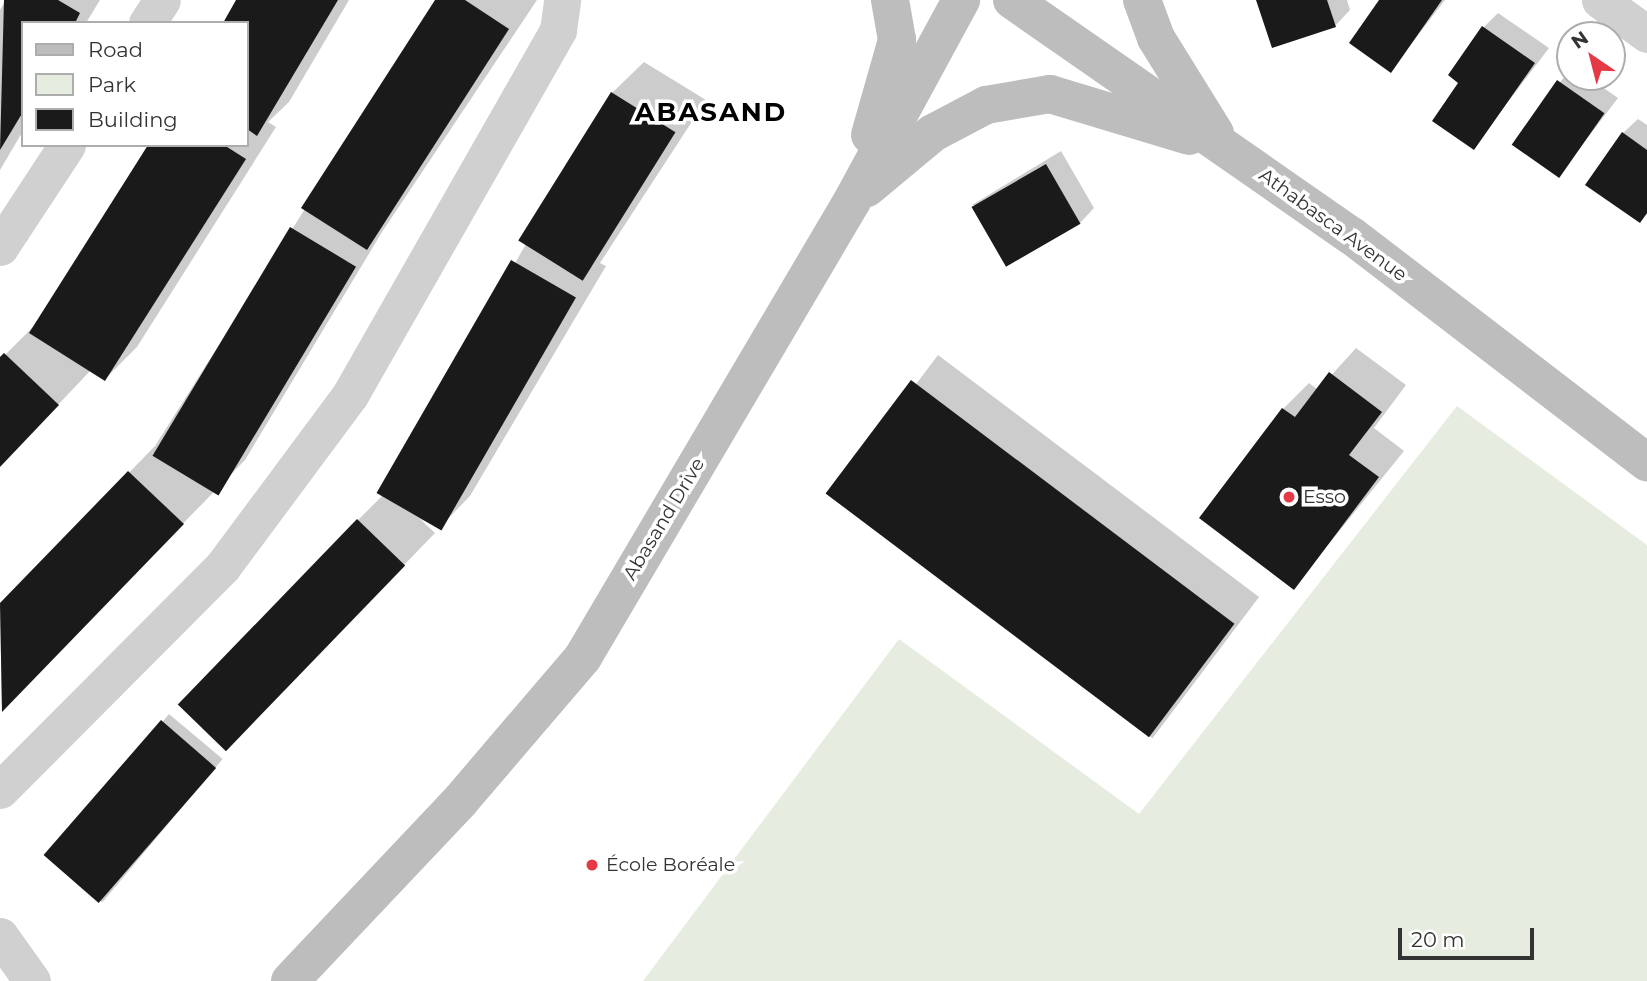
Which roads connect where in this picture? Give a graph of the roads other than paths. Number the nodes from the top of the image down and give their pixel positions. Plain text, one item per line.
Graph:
1 (162, 0) edge
2 (562, 0) edge
3 (890, 0) edge
4 (961, 0) edge
5 (1012, 0) edge
6 (1142, 0) edge
7 (1600, 0) edge
8 (148, 21) edge
9 (1647, 34) edge
10 (1224, 146) junction
11 (66, 147) edge
12 (852, 201) junction
13 (0, 247) edge
14 (1647, 462) edge
15 (0, 790) edge
16 (0, 936) edge
17 (32, 981) edge
18 (290, 981) edge

1 - 8 street
2 - 15 street
3 - 12 street
4 - 12 street, Abasand Drive
5 - 10 street, Athabasca Avenue
6 - 10 street
7 - 9 street
10 - 12 street
10 - 14 street, Athabasca Avenue
11 - 13 street
12 - 18 street, Abasand Drive
16 - 17 street

